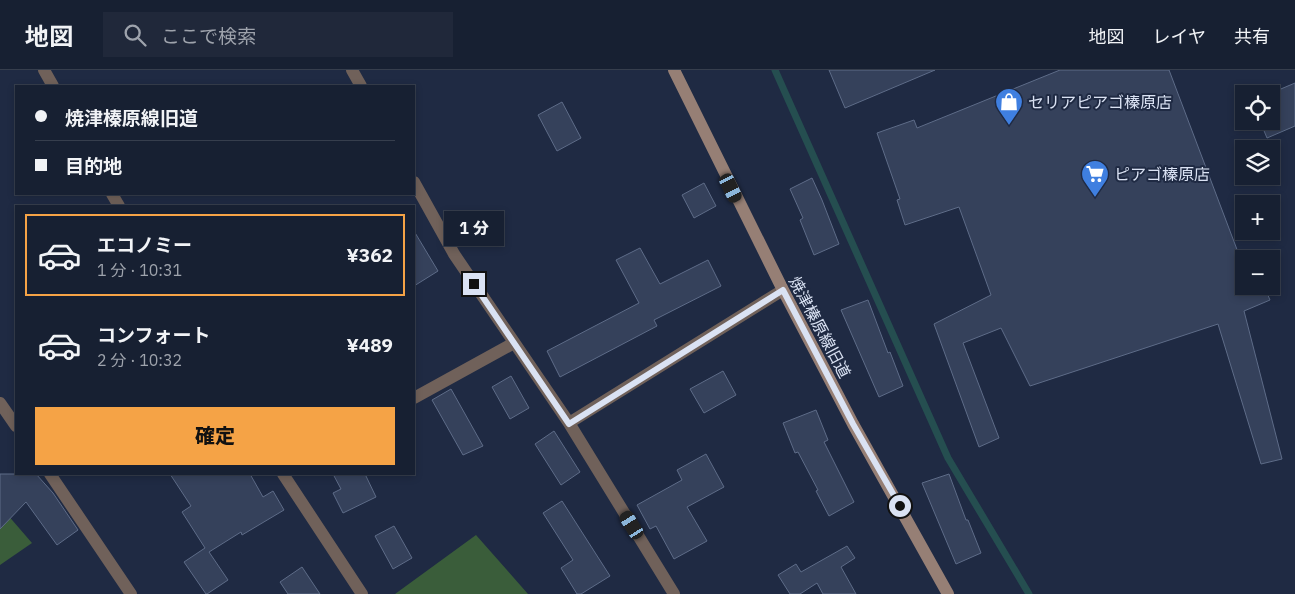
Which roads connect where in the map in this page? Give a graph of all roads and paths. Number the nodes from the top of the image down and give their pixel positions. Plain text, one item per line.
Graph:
1 (44, 70) edge
2 (352, 70) edge
3 (674, 70) edge
4 (52, 85) edge
5 (360, 85) edge
6 (415, 184) edge
7 (783, 290) junction
8 (514, 343) junction
9 (415, 397) edge
10 (0, 403) edge
11 (569, 424) junction
12 (15, 425) edge
13 (51, 475) edge
14 (284, 475) edge
15 (131, 594) edge
16 (362, 594) edge
17 (674, 594) edge
18 (948, 594) edge

1 - 4 street
2 - 5 street
3 - 7 street, 焼津榛原線旧道
6 - 8 street
7 - 11 street
7 - 18 street, 焼津榛原線旧道
8 - 9 street
8 - 11 street
10 - 12 street
11 - 17 street
13 - 15 street
14 - 16 street

